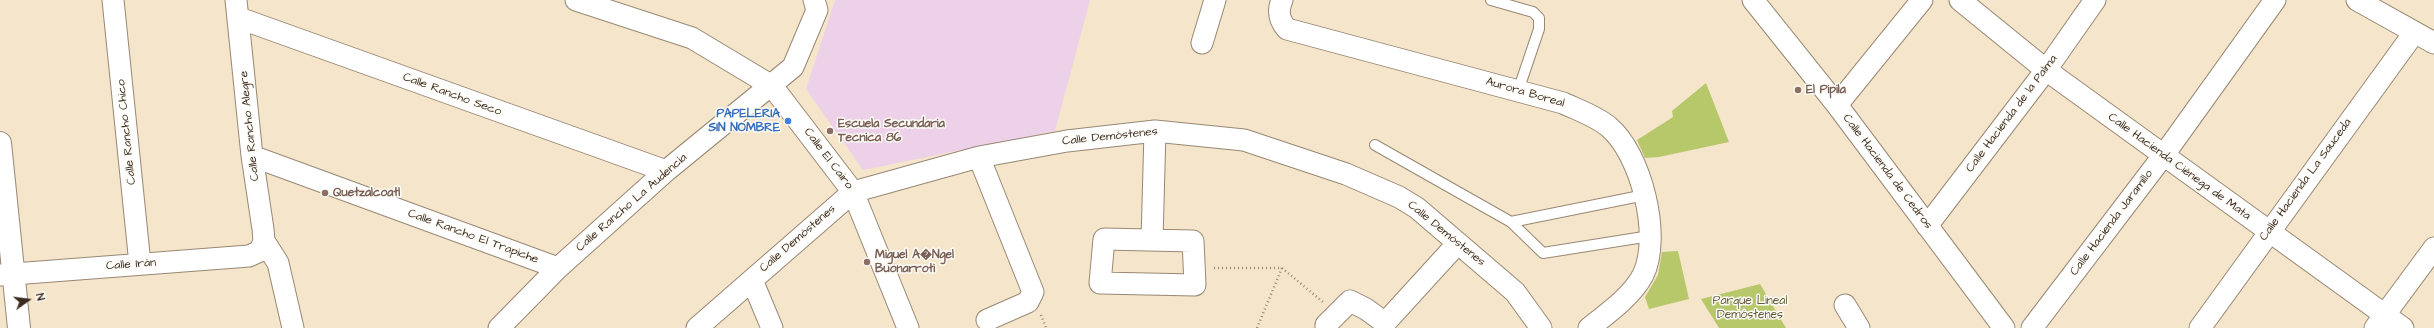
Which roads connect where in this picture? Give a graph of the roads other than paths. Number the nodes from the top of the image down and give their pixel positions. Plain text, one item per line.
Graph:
1 (113, 0) edge
2 (814, 0) edge
3 (1215, 0) edge
4 (1282, 0) edge
5 (1491, 0) edge
6 (1754, 0) edge
7 (1922, 0) edge
8 (1960, 0) edge
9 (2095, 0) edge
10 (2275, 0) edge
11 (2357, 0) edge
12 (589, 3) edge
13 (237, 9) edge
14 (2414, 33) junction
15 (1202, 43) dead end
16 (2434, 44) edge
17 (2046, 70) junction
18 (772, 86) junction
19 (1518, 91) junction
20 (1837, 105) junction
21 (1156, 131) junction
22 (0, 143) edge
23 (1375, 145) dead end
24 (252, 156) junction
25 (2163, 156) junction
26 (979, 157) junction
27 (666, 171) junction
28 (853, 192) junction
29 (1645, 195) junction
30 (1511, 222) junction
31 (1927, 226) junction
32 (2268, 232) junction
33 (1650, 236) junction
34 (1152, 240) junction
35 (1458, 243) junction
36 (262, 246) junction
37 (2434, 248) edge
38 (140, 264) junction
39 (558, 268) junction
40 (6, 274) edge
41 (752, 280) junction
42 (1845, 306) dead end
43 (987, 320) dead end
44 (1331, 321) edge
45 (2380, 321) edge
46 (1388, 326) edge
47 (19, 328) edge
48 (293, 328) edge
49 (499, 328) edge
50 (697, 328) edge
51 (772, 328) edge
52 (908, 328) edge
53 (1541, 328) edge
54 (1589, 328) edge
55 (1859, 328) edge
56 (2004, 328) edge
57 (2032, 328) edge
58 (2200, 328) edge
59 (2403, 328) edge

1 - 38 street, Calle Rancho Chico
2 - 18 street, Calle Rancho La Audencia
3 - 15 street
4 - 19 street, Aurora Boreal
5 - 19 lane
6 - 20 street, Calle Hacienda de Cedros
7 - 20 street
8 - 17 street, Calle Hacienda Ciénega de Mata
9 - 17 street, Calle Hacienda de la Palma
10 - 25 street, Calle Hacienda Jaramillo
11 - 14 street
12 - 18 street, Calle El Cairo
13 - 24 street, Calle Rancho Alegre
13 - 27 street, Calle Rancho Seco
14 - 16 street
14 - 32 street, Calle Hacienda La Sauceda
17 - 25 street, Calle Hacienda Ciénega de Mata
17 - 31 street, Calle Hacienda de la Palma
18 - 27 street, Calle Rancho La Audencia
18 - 28 street, Calle El Cairo
19 - 29 street, Aurora Boreal
20 - 31 street, Calle Hacienda de Cedros
21 - 26 street, Calle Demóstenes
21 - 34 street
21 - 35 street, Calle Demóstenes
22 - 40 main road
23 - 30 lane
24 - 36 street, Calle Rancho Alegre
24 - 39 street, Calle Rancho El Trapiche
25 - 32 street, Calle Hacienda Ciénega de Mata
25 - 57 street, Calle Hacienda Jaramillo
26 - 28 street, Calle Demóstenes
26 - 43 street
27 - 39 street, Calle Rancho La Audencia
28 - 41 street, Calle Demóstenes
28 - 52 street, Calle El Cairo
29 - 30 lane
29 - 33 street, Aurora Boreal
30 - 33 lane
31 - 56 street, Calle Hacienda de Cedros
32 - 45 street, Calle Hacienda Ciénega de Mata
32 - 58 street, Calle Hacienda La Sauceda
33 - 54 street, Aurora Boreal
34 - 34 street
35 - 46 street
35 - 53 street, Calle Demóstenes
36 - 38 street, Calle Irán
36 - 48 street
37 - 45 street
38 - 40 street, Calle Irán
39 - 49 street, Calle Rancho La Audencia
40 - 47 main road
41 - 50 street, Calle Demóstenes
41 - 51 street
42 - 55 street
44 - 46 street
45 - 59 street, Calle Hacienda Ciénega de Mata

